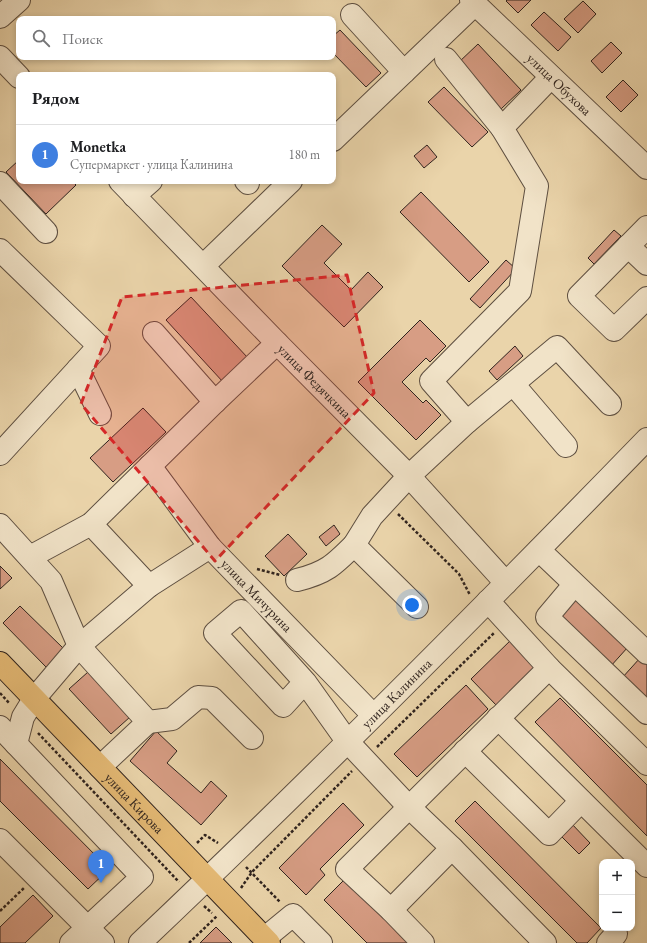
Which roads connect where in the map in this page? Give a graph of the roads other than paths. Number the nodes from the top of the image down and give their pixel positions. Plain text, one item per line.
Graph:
1 (18, 0) edge
2 (473, 2) edge
3 (352, 15) dead end
4 (0, 18) edge
5 (0, 57) edge
6 (446, 59) dead end
7 (404, 72) junction
8 (16, 74) edge
9 (552, 77) junction
10 (502, 128) junction
11 (336, 137) edge
12 (647, 168) edge
13 (0, 183) edge
14 (141, 184) edge
15 (288, 184) edge
16 (127, 188) edge
17 (647, 227) edge
18 (46, 232) dead end
19 (628, 246) junction
20 (0, 250) edge
21 (647, 264) edge
22 (202, 266) junction
23 (647, 298) edge
24 (154, 333) dead end
25 (277, 343) junction
26 (78, 369) junction
27 (513, 384) junction
28 (215, 402) junction
29 (610, 404) dead end
30 (100, 414) dead end
31 (467, 422) junction
32 (647, 439) edge
33 (566, 446) dead end
34 (0, 454) edge
35 (150, 466) junction
36 (409, 476) junction
37 (91, 524) junction
38 (0, 525) edge
39 (354, 545) junction
40 (210, 547) junction
41 (539, 550) junction
42 (30, 557) junction
43 (297, 580) dead end
44 (506, 583) junction
45 (574, 585) junction
46 (149, 586) junction
47 (483, 606) junction
48 (417, 607) dead end
49 (79, 646) junction
50 (647, 653) edge
51 (0, 663) edge
52 (549, 668) junction
53 (305, 682) dead end
54 (34, 699) junction
55 (647, 713) edge
56 (373, 715) junction
57 (498, 718) junction
58 (148, 722) junction
59 (0, 727) edge
60 (252, 738) dead end
61 (347, 742) junction
62 (16, 744) junction
63 (465, 751) junction
64 (647, 764) edge
65 (100, 767) junction
66 (581, 801) junction
67 (408, 806) junction
68 (0, 840) edge
69 (452, 848) junction
70 (647, 866) edge
71 (208, 879) junction
72 (391, 910) junction
73 (88, 927) junction
74 (267, 941) edge
75 (71, 943) edge
76 (103, 943) edge
77 (140, 943) edge
78 (320, 943) edge
79 (423, 943) edge
80 (545, 943) edge

1 - 4 street
2 - 7 street
2 - 9 street, улица Обухова
3 - 7 street
5 - 8 street
6 - 10 street
7 - 11 street
9 - 10 street
9 - 12 street, улица Обухова
10 - 31 street
13 - 18 street
14 - 16 street
15 - 22 street
16 - 22 street, улица Федячкина
17 - 19 street
19 - 21 street
19 - 23 street
20 - 26 street
22 - 25 street, улица Федячкина
24 - 28 street
25 - 28 street
25 - 36 street, улица Федячкина
26 - 30 street
26 - 34 street
27 - 29 street
27 - 31 street
27 - 33 street
28 - 35 street
31 - 36 street
32 - 41 street, улица Калинина
35 - 37 street
35 - 40 street, улица Мичурина
36 - 39 street
36 - 44 street, улица Федячкина
37 - 42 street
37 - 46 street
38 - 42 street
39 - 43 street
39 - 48 street
40 - 46 street
40 - 56 street, улица Мичурина
41 - 44 street, улица Калинина
41 - 45 street
42 - 49 street
44 - 47 street, улица Калинина
45 - 50 street
45 - 55 street
46 - 49 street
47 - 52 street
47 - 56 street, улица Калинина
49 - 54 street
49 - 58 street
51 - 54 main road, улица Кирова
52 - 57 street
52 - 64 street
53 - 61 street
54 - 62 street
54 - 65 main road, улица Кирова
56 - 61 street, улица Калинина
57 - 63 street
57 - 66 street
58 - 60 street
58 - 65 street
59 - 62 street
61 - 67 street
61 - 71 street, улица Калинина
62 - 73 street
63 - 66 street
63 - 67 street
65 - 71 main road, улица Кирова
66 - 70 street
67 - 69 street
67 - 72 street
68 - 73 street
69 - 72 street
69 - 80 street
71 - 74 main road, улица Кирова
71 - 77 street, улица Калинина
72 - 79 street
73 - 75 street
73 - 76 street
74 - 78 street

